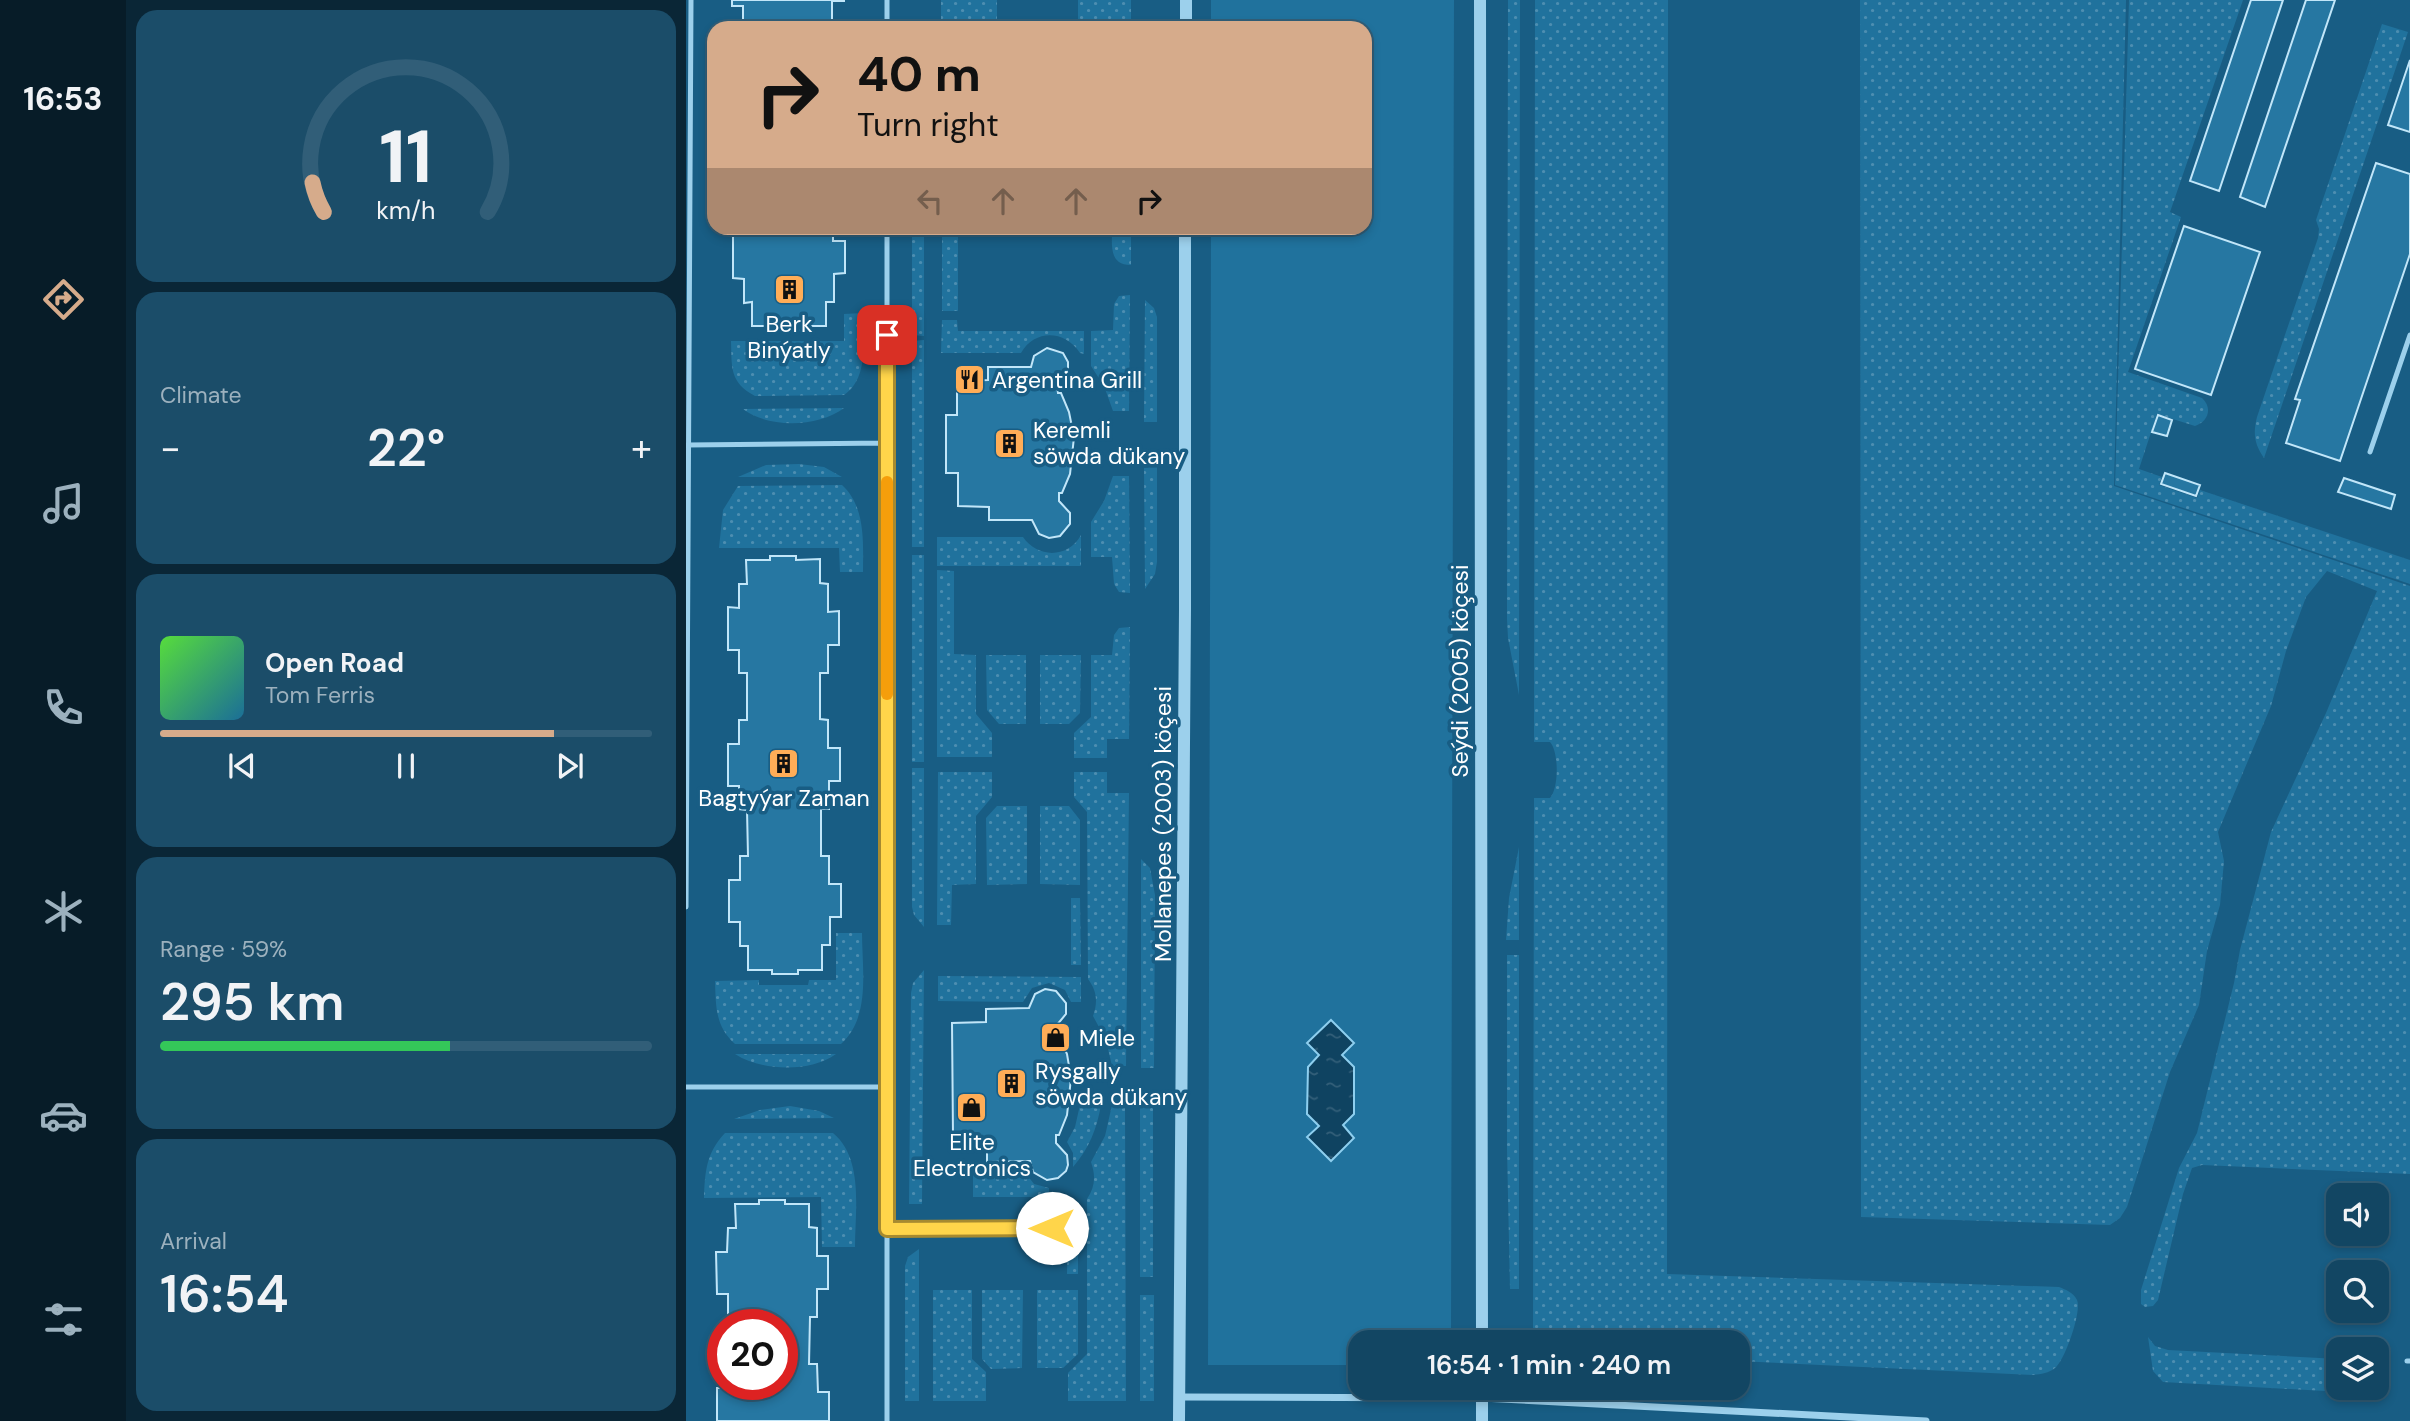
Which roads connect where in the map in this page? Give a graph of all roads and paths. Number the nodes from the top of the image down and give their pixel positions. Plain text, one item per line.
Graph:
1 (691, 0) edge
2 (887, 0) edge
3 (1186, 0) edge
4 (1480, 0) edge
5 (887, 21) edge
6 (1186, 21) edge
7 (887, 235) edge
8 (1185, 235) edge
9 (2410, 335) edge
10 (887, 443) junction
11 (687, 445) edge
12 (2370, 452) dead end
13 (686, 907) edge
14 (686, 1087) edge
15 (887, 1087) junction
16 (1052, 1228) dead end
17 (887, 1229) junction
18 (1482, 1330) edge
19 (1348, 1395) edge
20 (1180, 1397) junction
21 (1482, 1400) edge
22 (1593, 1400) edge
23 (887, 1421) edge
24 (1179, 1421) edge
25 (1482, 1421) edge
26 (1926, 1421) edge

1 - 11 lane
2 - 5 lane
3 - 6 street
4 - 18 street, Seýdi (2005) köçesi
7 - 10 lane
8 - 20 street, Mollanepes (2003) köçesi
9 - 12 lane
10 - 11 lane
10 - 15 lane
11 - 13 lane
14 - 15 lane
15 - 17 lane
16 - 17 lane
17 - 23 lane
19 - 20 street
20 - 24 street, Mollanepes (2003) köçesi
21 - 25 street
22 - 26 street

